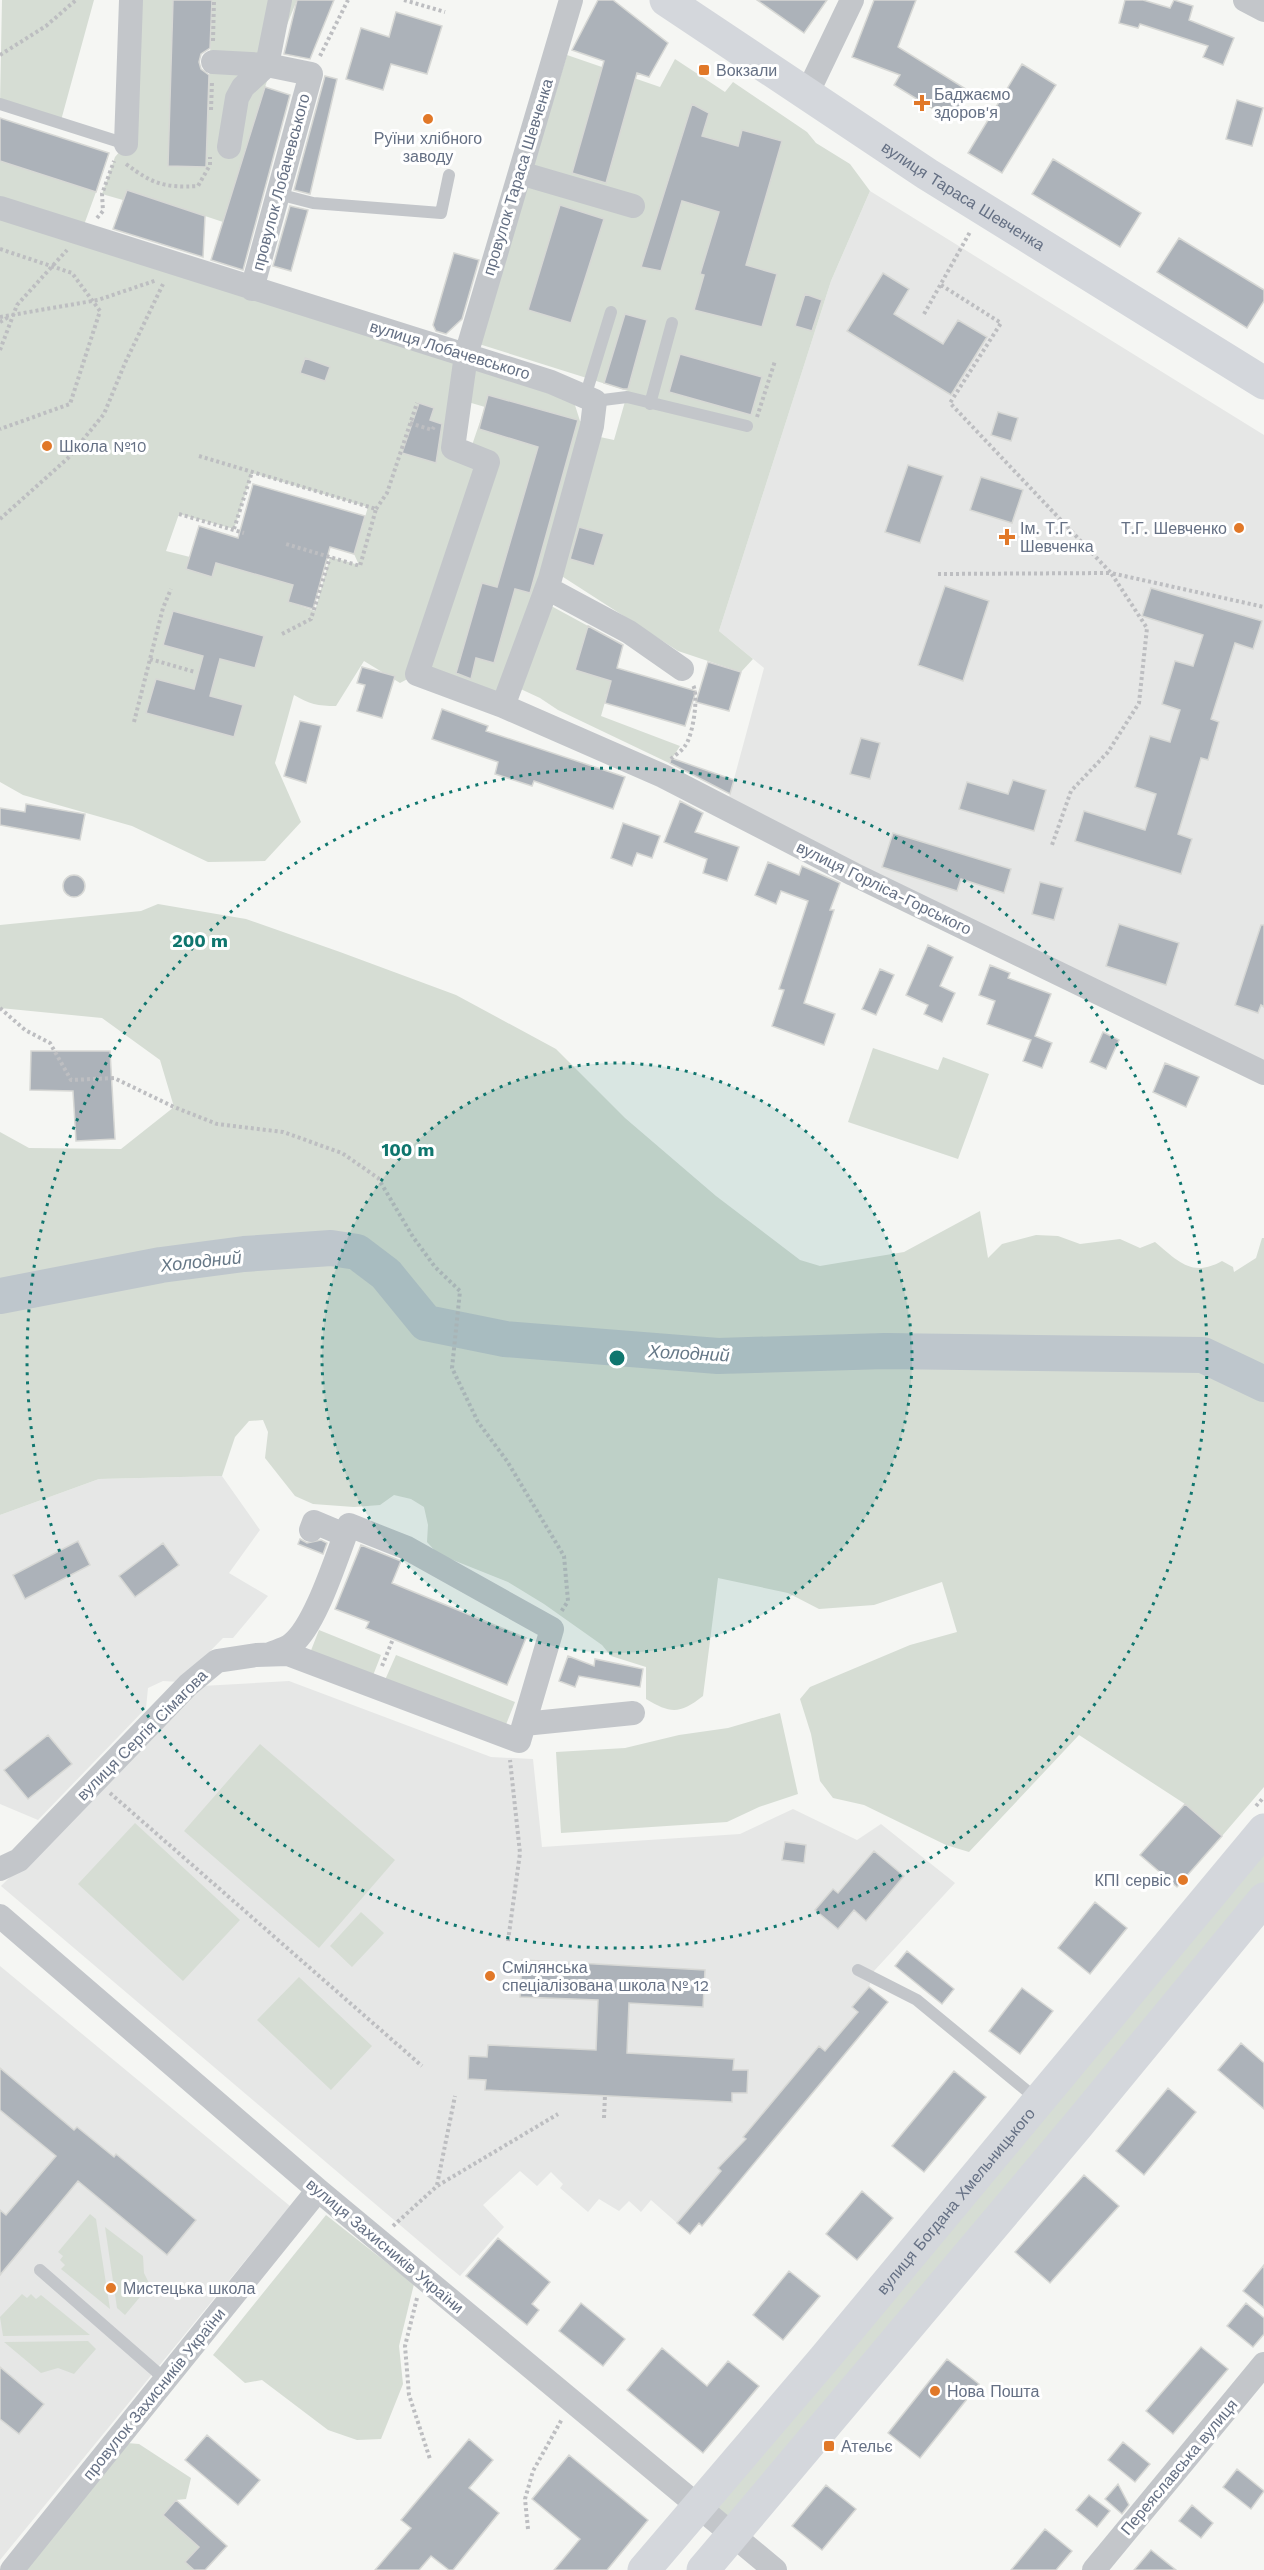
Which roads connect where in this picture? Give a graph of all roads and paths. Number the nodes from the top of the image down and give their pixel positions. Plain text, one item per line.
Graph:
1 (76, 0) edge
2 (131, 0) edge
3 (280, 0) edge
4 (348, 0) edge
5 (404, 0) edge
6 (571, 0) edge
7 (666, 0) edge
8 (852, 0) edge
9 (1245, 0) edge
10 (1264, 10) edge
11 (445, 12) dead end
12 (0, 55) edge
13 (213, 62) dead end
14 (267, 64) junction
15 (311, 74) junction
16 (806, 96) junction
17 (0, 104) edge
18 (126, 144) joint
19 (229, 147) joint
20 (520, 172) junction
21 (449, 175) dead end
22 (278, 194) junction
23 (633, 206) dead end
24 (0, 208) edge
25 (970, 232) dead end
26 (81, 234) junction
27 (0, 249) edge
28 (52, 266) junction
29 (941, 285) junction
30 (252, 289) junction
31 (92, 301) junction
32 (611, 312) dead end
33 (924, 314) dead end
34 (14, 315) junction
35 (0, 317) edge
36 (0, 322) edge
37 (672, 323) dead end
38 (0, 350) edge
39 (466, 355) junction
40 (774, 361) dead end
41 (1264, 383) edge
42 (590, 399) junction
43 (417, 403) dead end
44 (650, 404) junction
45 (410, 423) junction
46 (747, 426) joint
47 (0, 429) edge
48 (432, 430) dead end
49 (199, 456) dead end
50 (252, 472) junction
51 (376, 509) junction
52 (179, 514) dead end
53 (0, 519) edge
54 (234, 529) junction
55 (244, 533) dead end
56 (286, 544) dead end
57 (330, 557) junction
58 (1111, 573) junction
59 (938, 574) dead end
60 (547, 588) junction
61 (171, 589) dead end
62 (1264, 607) edge
63 (282, 634) dead end
64 (150, 658) junction
65 (682, 669) dead end
66 (195, 672) dead end
67 (697, 691) dead end
68 (503, 706) junction
69 (134, 722) dead end
70 (663, 776) junction
71 (1052, 845) dead end
72 (0, 1008) edge
73 (1264, 1073) edge
74 (560, 1615) dead end
75 (393, 1639) dead end
76 (270, 1654) junction
77 (373, 1686) junction
78 (633, 1713) dead end
79 (517, 1731) junction
80 (96, 1780) junction
81 (1264, 1830) edge
82 (0, 1869) edge
83 (1264, 1899) edge
84 (0, 1916) edge
85 (508, 1941) dead end
86 (858, 1970) dead end
87 (422, 2066) dead end
88 (605, 2095) dead end
89 (455, 2096) dead end
90 (1039, 2101) junction
91 (558, 2114) dead end
92 (604, 2118) dead end
93 (437, 2186) junction
94 (318, 2190) junction
95 (397, 2222) dead end
96 (40, 2270) dead end
97 (423, 2276) junction
98 (1264, 2364) edge
99 (166, 2379) junction
100 (571, 2402) junction
101 (430, 2459) dead end
102 (698, 2505) junction
103 (528, 2529) dead end
104 (732, 2534) junction
105 (12, 2570) edge
106 (644, 2570) edge
107 (703, 2570) edge
108 (775, 2570) edge
109 (1094, 2570) edge

1 - 12 path
2 - 18 street
3 - 14 street
4 - 15 path
5 - 11 path
6 - 20 street, провулок Тараса Шевченка
7 - 16 main road, вулиця Тараса Шевченка
8 - 16 street
9 - 10 street
13 - 14 street
14 - 15 street
14 - 19 street
15 - 22 street, провулок Лобачевського
16 - 41 main road, вулиця Тараса Шевченка
17 - 18 lane
19 - 26 path
20 - 23 street
20 - 39 street, провулок Тараса Шевченка
21 - 22 lane
22 - 30 street, провулок Лобачевського
24 - 26 street, вулиця Лобачевського
25 - 29 path
26 - 28 path
26 - 30 street, вулиця Лобачевського
27 - 28 path
28 - 31 path
28 - 34 path
29 - 33 path
29 - 58 path
30 - 39 street, вулиця Лобачевського
31 - 34 path
31 - 47 path
31 - 53 path
32 - 42 lane
34 - 35 path
34 - 36 path
34 - 38 path
37 - 44 lane
39 - 42 street, вулиця Лобачевського
39 - 68 street, провулок Тараса Шевченка
40 - 46 path
42 - 44 lane
42 - 60 street
43 - 45 path
44 - 46 lane
45 - 48 path
45 - 51 path
49 - 50 path
50 - 51 path
50 - 54 path
51 - 57 path
52 - 54 path
54 - 55 path
56 - 57 path
57 - 63 path
58 - 59 path
58 - 62 path
58 - 71 path
60 - 65 street
60 - 68 street
61 - 64 path
64 - 66 path
64 - 69 path
67 - 70 path
68 - 70 street, вулиця Горліса-Горського
70 - 73 street, вулиця Горліса-Горського
72 - 74 path
75 - 77 path
76 - 77 street, вулиця Сергія Сімагова
76 - 79 street
76 - 80 street, вулиця Сергія Сімагова
77 - 79 street, вулиця Сергія Сімагова
78 - 79 street
79 - 85 path
80 - 82 street, вулиця Сергія Сімагова
80 - 87 path
81 - 90 main road, вулиця Богдана Хмельницького
83 - 104 main road
84 - 94 street, вулиця Захисників України
86 - 90 lane
88 - 92 path
89 - 93 path
90 - 102 main road, вулиця Богдана Хмельницького
91 - 93 path
93 - 95 path
94 - 97 street, вулиця Захисників України
94 - 99 street, провулок Захисників України
96 - 99 lane
97 - 100 street, вулиця Захисників України
97 - 101 path
98 - 109 street, Переяславська вулиця
99 - 105 street, провулок Захисників України
100 - 102 street, вулиця Захисників України
100 - 103 path
102 - 104 street, вулиця Захисників України
102 - 106 main road, вулиця Богдана Хмельницького
104 - 107 main road
104 - 108 street, вулиця Захисників України

